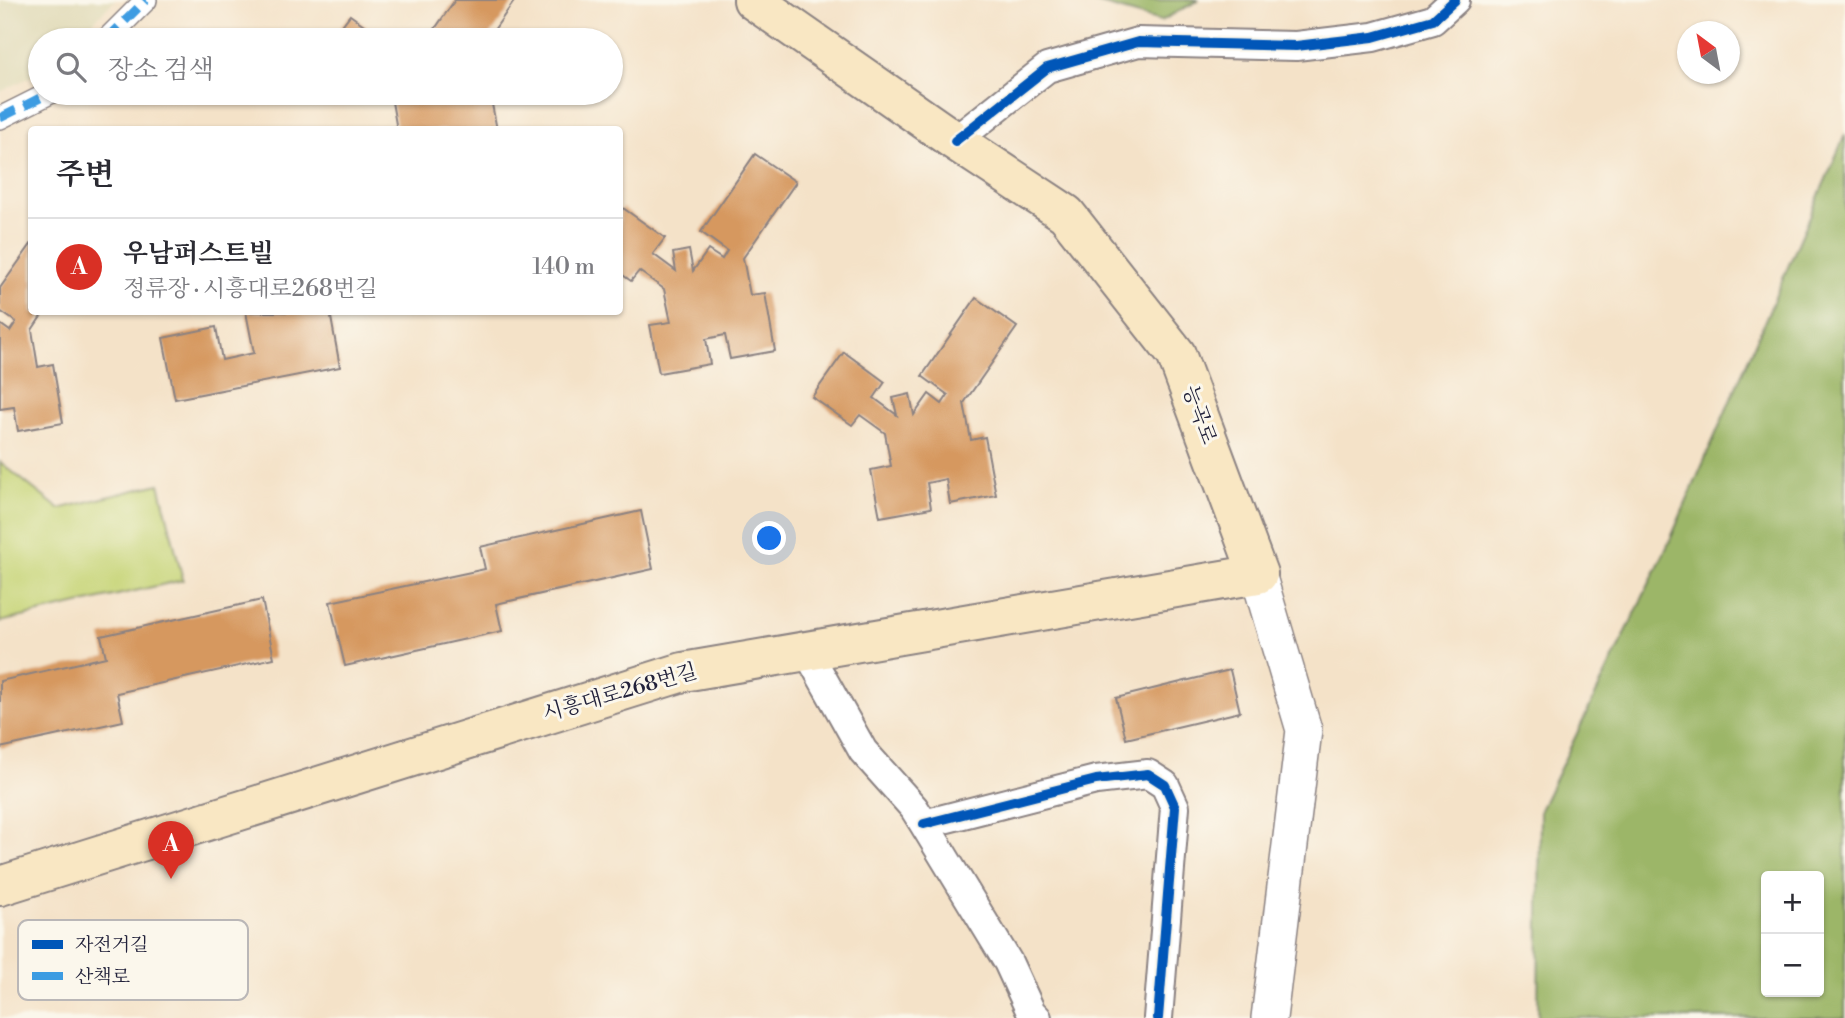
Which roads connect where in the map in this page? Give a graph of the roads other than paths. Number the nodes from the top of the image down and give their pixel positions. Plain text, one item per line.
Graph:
1 (146, 0) edge
2 (753, 0) edge
3 (1455, 0) edge
4 (118, 28) edge
5 (28, 104) edge
6 (0, 118) edge
7 (955, 141) junction
8 (1258, 574) junction
9 (807, 651) junction
10 (924, 824) junction
11 (0, 886) edge
12 (1037, 1018) edge
13 (1158, 1018) edge
14 (1269, 1018) edge

1 - 4 street
2 - 7 main road, 능곡로
3 - 7 street
5 - 6 street
7 - 8 main road, 능곡로
8 - 9 main road, 시흥대로268번길
8 - 14 street, 능곡로
9 - 10 street
9 - 11 main road, 시흥대로268번길
10 - 12 street
10 - 13 street

